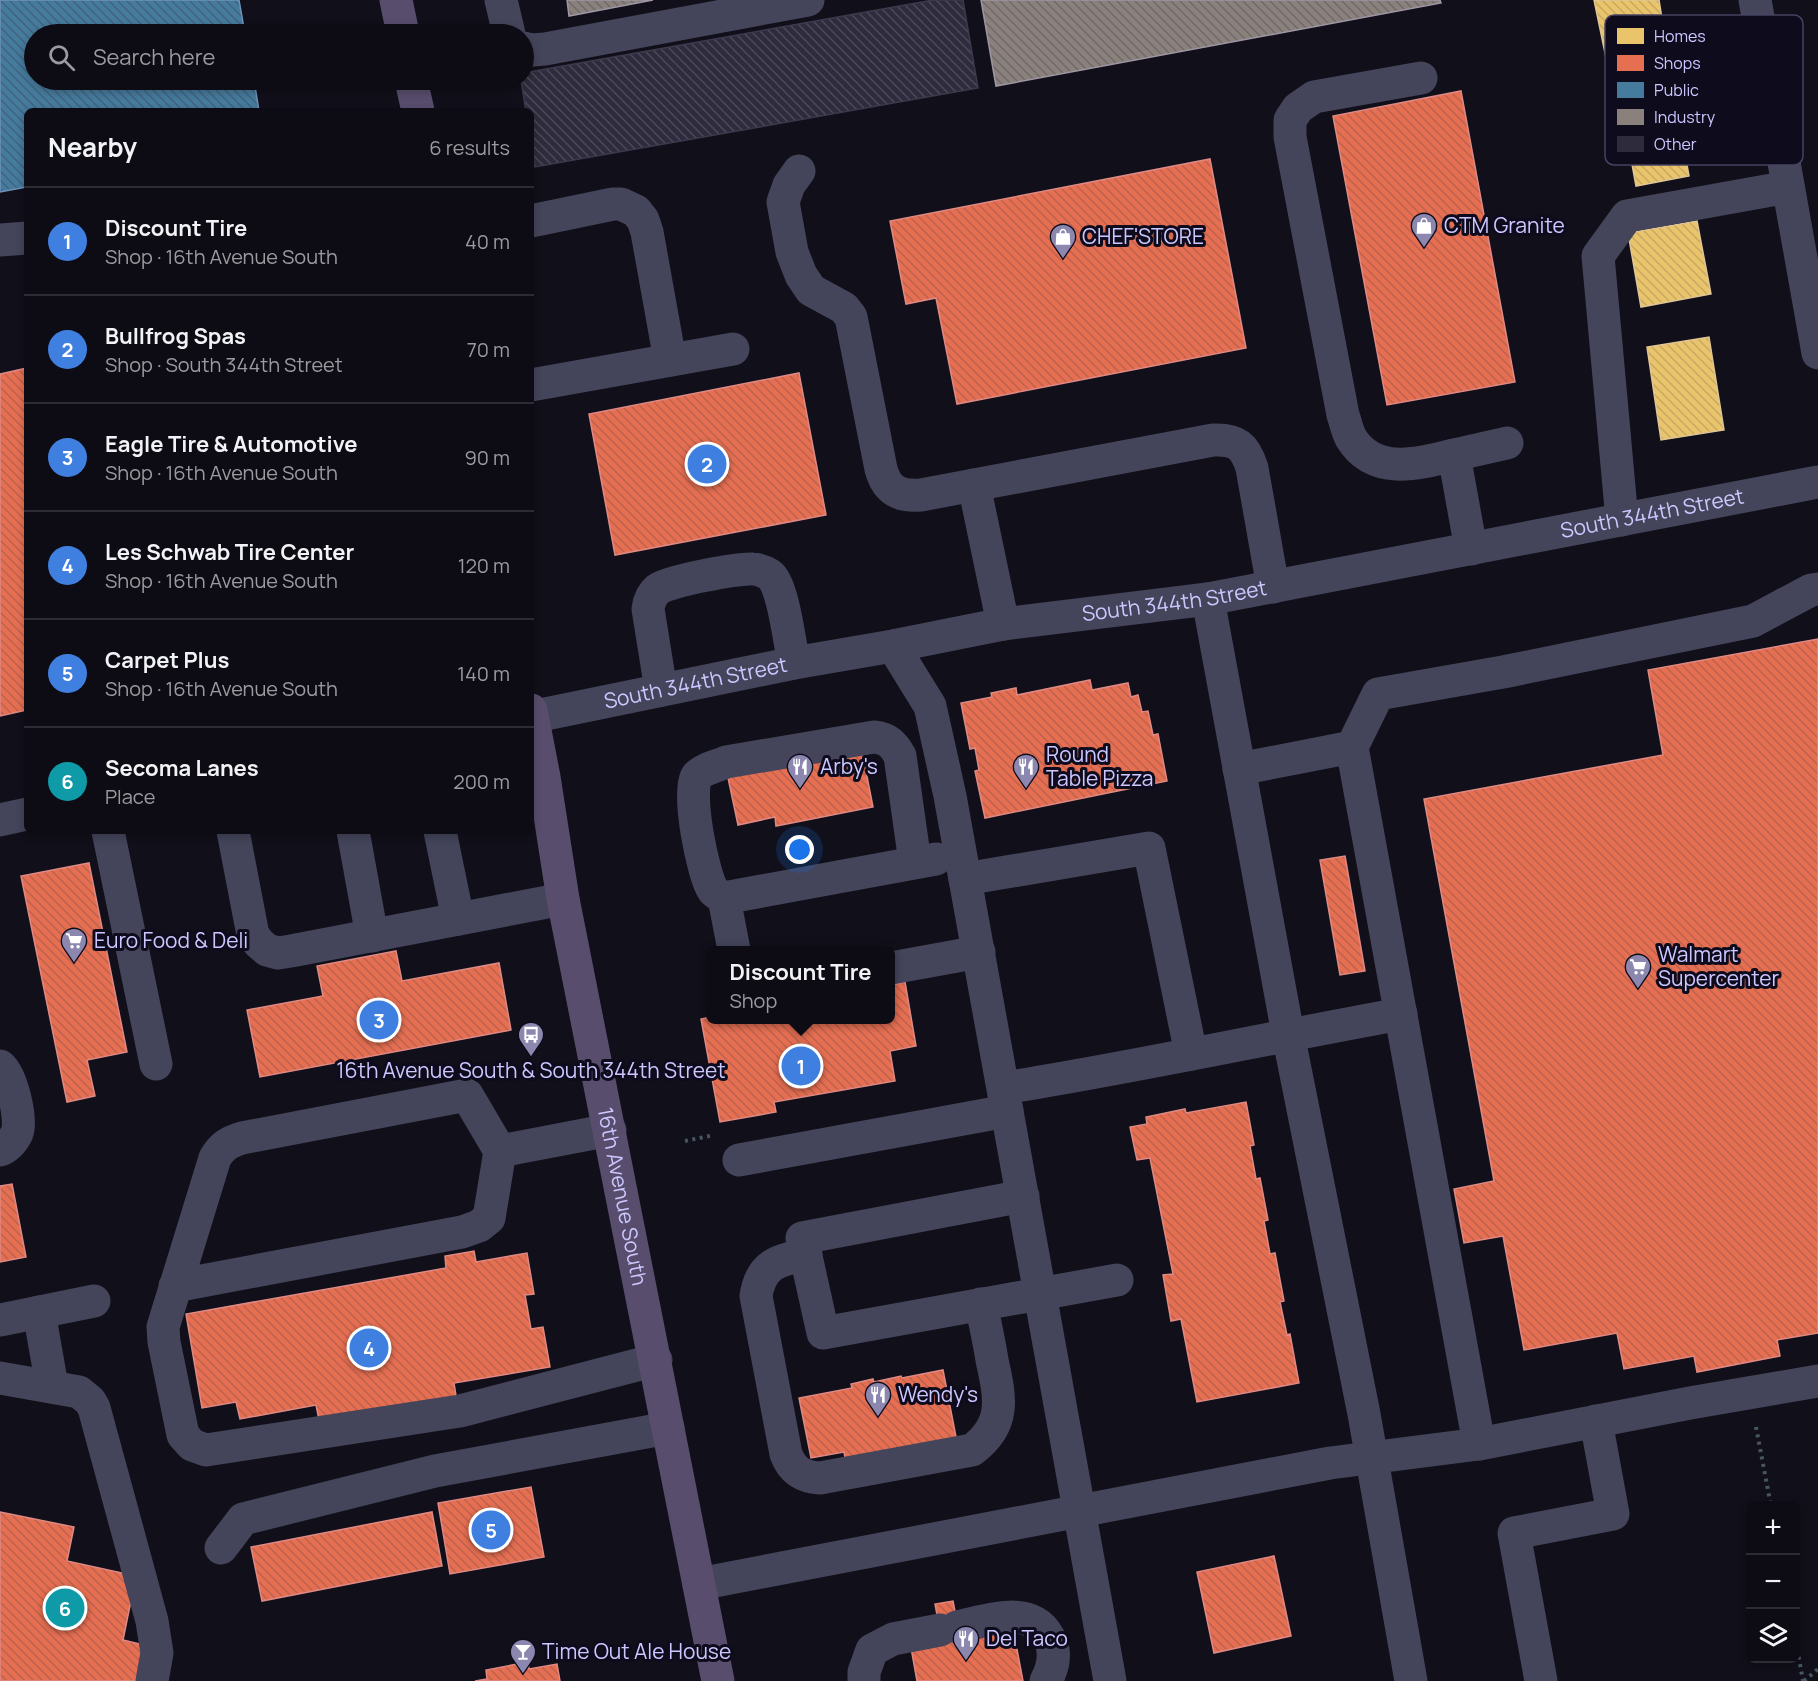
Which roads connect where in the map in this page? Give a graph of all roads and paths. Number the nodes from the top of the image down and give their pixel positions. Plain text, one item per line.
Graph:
1 (396, 0) edge
2 (501, 0) edge
3 (808, 0) edge
4 (1755, 0) edge
5 (1758, 15) edge
6 (401, 24) edge
7 (507, 24) edge
8 (534, 50) edge
9 (1421, 78) dead end
10 (413, 90) edge
11 (417, 108) edge
12 (1784, 165) edge
13 (799, 171) dead end
14 (1788, 187) junction
15 (534, 220) edge
16 (24, 238) edge
17 (0, 240) edge
18 (733, 349) dead end
19 (1818, 352) edge
20 (670, 360) junction
21 (534, 384) edge
22 (1507, 443) dead end
23 (1454, 455) junction
24 (1818, 482) edge
25 (974, 485) junction
26 (1622, 520) junction
27 (1471, 549) junction
28 (1273, 586) junction
29 (1818, 589) edge
30 (1208, 599) junction
31 (1003, 624) junction
32 (893, 646) junction
33 (794, 663) junction
34 (661, 690) junction
35 (534, 713) edge
36 (534, 729) edge
37 (1352, 747) junction
38 (1239, 769) junction
39 (24, 815) edge
40 (0, 820) edge
41 (109, 834) edge
42 (234, 834) edge
43 (354, 834) edge
44 (441, 834) edge
45 (915, 862) junction
46 (963, 867) junction
47 (724, 898) junction
48 (563, 899) junction
49 (458, 920) junction
50 (372, 936) junction
51 (733, 946) edge
52 (979, 952) junction
53 (895, 967) edge
54 (1401, 1014) junction
55 (1288, 1034) junction
56 (1191, 1054) junction
57 (156, 1064) dead end
58 (0, 1066) edge
59 (1005, 1100) junction
60 (610, 1130) junction
61 (719, 1134) dead end
62 (685, 1141) dead end
63 (0, 1149) edge
64 (500, 1151) junction
65 (739, 1160) dead end
66 (1023, 1196) junction
67 (806, 1255) junction
68 (1117, 1280) dead end
69 (175, 1286) junction
70 (1040, 1292) junction
71 (94, 1301) dead end
72 (981, 1304) junction
73 (39, 1312) junction
74 (0, 1320) edge
75 (656, 1360) junction
76 (0, 1378) edge
77 (1818, 1382) edge
78 (52, 1386) junction
79 (1750, 1394) junction
80 (1596, 1421) junction
81 (668, 1428) junction
82 (1479, 1444) junction
83 (1371, 1457) junction
84 (1770, 1501) edge
85 (1079, 1512) junction
86 (221, 1548) dead end
87 (699, 1584) junction
88 (1800, 1663) edge
89 (1818, 1669) edge
90 (152, 1681) edge
91 (718, 1681) edge
92 (864, 1681) edge
93 (1046, 1681) edge
94 (1110, 1681) edge
95 (1411, 1681) edge
96 (1541, 1681) edge
97 (1803, 1681) edge

1 - 6 main road
2 - 7 street
3 - 8 street
4 - 5 street
9 - 23 street
10 - 11 main road
12 - 14 street
13 - 25 street
14 - 19 street
14 - 26 street
15 - 20 street
16 - 17 street
18 - 20 street
20 - 21 street
22 - 23 street
23 - 27 street
24 - 26 street, South 344th Street
25 - 28 street
25 - 31 street
26 - 27 street, South 344th Street
27 - 28 street, South 344th Street
28 - 30 street, South 344th Street
29 - 37 street
30 - 31 street, South 344th Street
30 - 38 street
31 - 32 street, South 344th Street
32 - 33 street, South 344th Street
32 - 46 street
33 - 34 street, South 344th Street
33 - 34 street
34 - 35 street, South 344th Street
36 - 48 main road, 16th Avenue South
37 - 38 street
37 - 54 street
38 - 55 street
39 - 40 street
41 - 57 street
42 - 50 street
43 - 50 street
44 - 49 street
45 - 46 street
45 - 47 street
45 - 47 street
46 - 52 street
46 - 56 street
47 - 51 street
48 - 49 street
48 - 60 main road, 16th Avenue South
49 - 50 street
52 - 53 street
52 - 59 street
54 - 55 street
54 - 82 street
55 - 56 street
55 - 83 street
56 - 59 street
58 - 63 street
59 - 65 street
59 - 66 street
60 - 64 street
60 - 75 main road, 16th Avenue South
61 - 62 path
64 - 69 street
64 - 69 street
66 - 67 street
66 - 70 street
67 - 72 street
67 - 72 street
68 - 70 street
69 - 75 street
70 - 72 street
70 - 85 street
71 - 73 street
73 - 74 street
73 - 78 street
75 - 81 main road, 16th Avenue South
76 - 78 street
77 - 79 street
78 - 90 street
79 - 80 street
79 - 84 path
80 - 82 street
80 - 96 street
81 - 86 street
81 - 87 main road, 16th Avenue South
82 - 83 street
83 - 85 street
83 - 95 street
85 - 87 street
85 - 94 street
87 - 91 main road, 16th Avenue South
88 - 97 path
89 - 97 path
92 - 93 street

